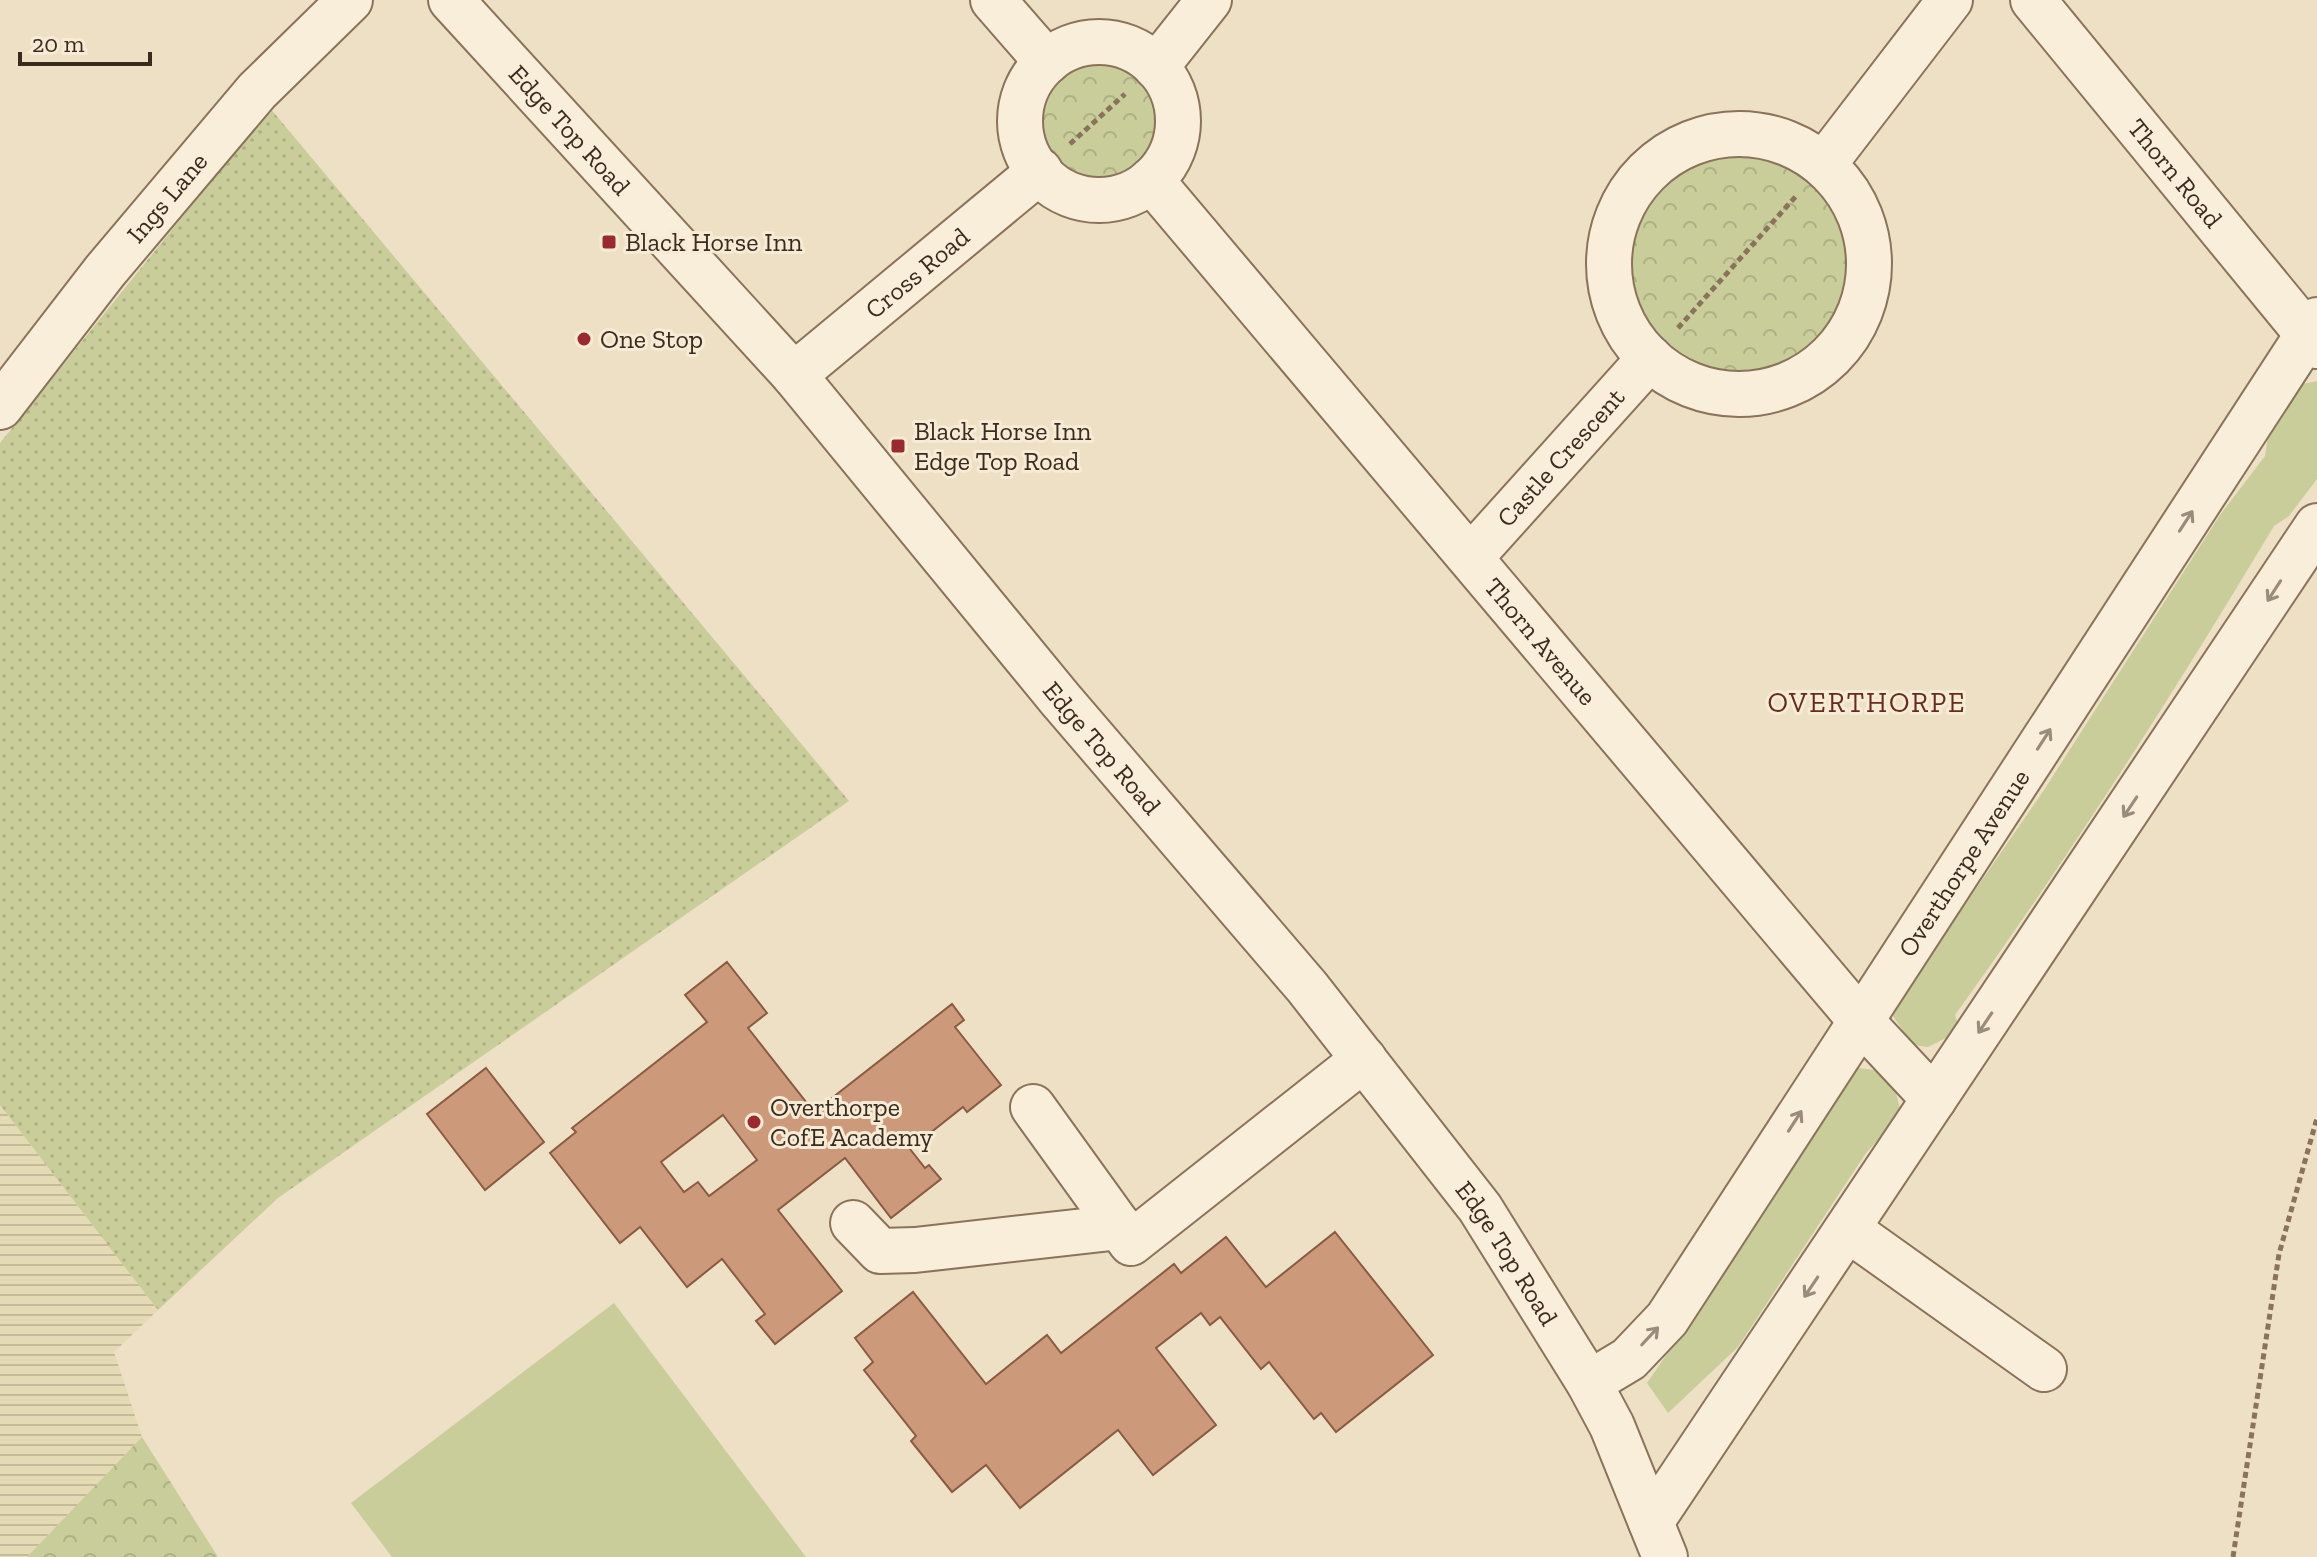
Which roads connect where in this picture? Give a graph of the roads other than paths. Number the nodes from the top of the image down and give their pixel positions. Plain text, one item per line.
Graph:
1 (350, 0) edge
2 (451, 0) edge
3 (993, 0) edge
4 (1209, 0) edge
5 (1950, 0) edge
6 (2033, 0) edge
7 (1047, 62) junction
8 (1156, 67) junction
9 (1824, 164) junction
10 (1040, 171) junction
11 (1151, 180) junction
12 (2314, 334) edge
13 (1650, 358) junction
14 (794, 375) junction
15 (0, 407) edge
16 (2317, 526) edge
17 (1471, 557) junction
18 (1861, 1021) junction
19 (1364, 1059) junction
20 (1934, 1099) junction
21 (1033, 1107) dead end
22 (853, 1223) dead end
23 (1120, 1227) junction
24 (1849, 1230) junction
25 (2044, 1369) dead end
26 (1589, 1383) junction
27 (1658, 1540) edge

1 - 15 street, Ings Lane
2 - 14 street, Edge Top Road
3 - 7 street
4 - 8 street
5 - 9 street
6 - 12 street, Thorn Road
7 - 8 street
7 - 10 street
8 - 11 street
9 - 13 street
9 - 13 street
10 - 11 street
10 - 14 street, Cross Road
11 - 17 street, Thorn Avenue
18 -> 12 street, Overthorpe Avenue
13 - 17 street, Castle Crescent
14 - 19 street, Edge Top Road
16 -> 20 street
17 - 18 street, Thorn Avenue
18 - 20 street, Thorn Avenue
26 -> 18 street, Overthorpe Avenue
19 - 23 street
19 - 26 street, Edge Top Road
20 - 24 street
21 - 23 street
22 - 23 street
24 - 25 street
24 -> 27 street
26 - 27 street, Edge Top Road

